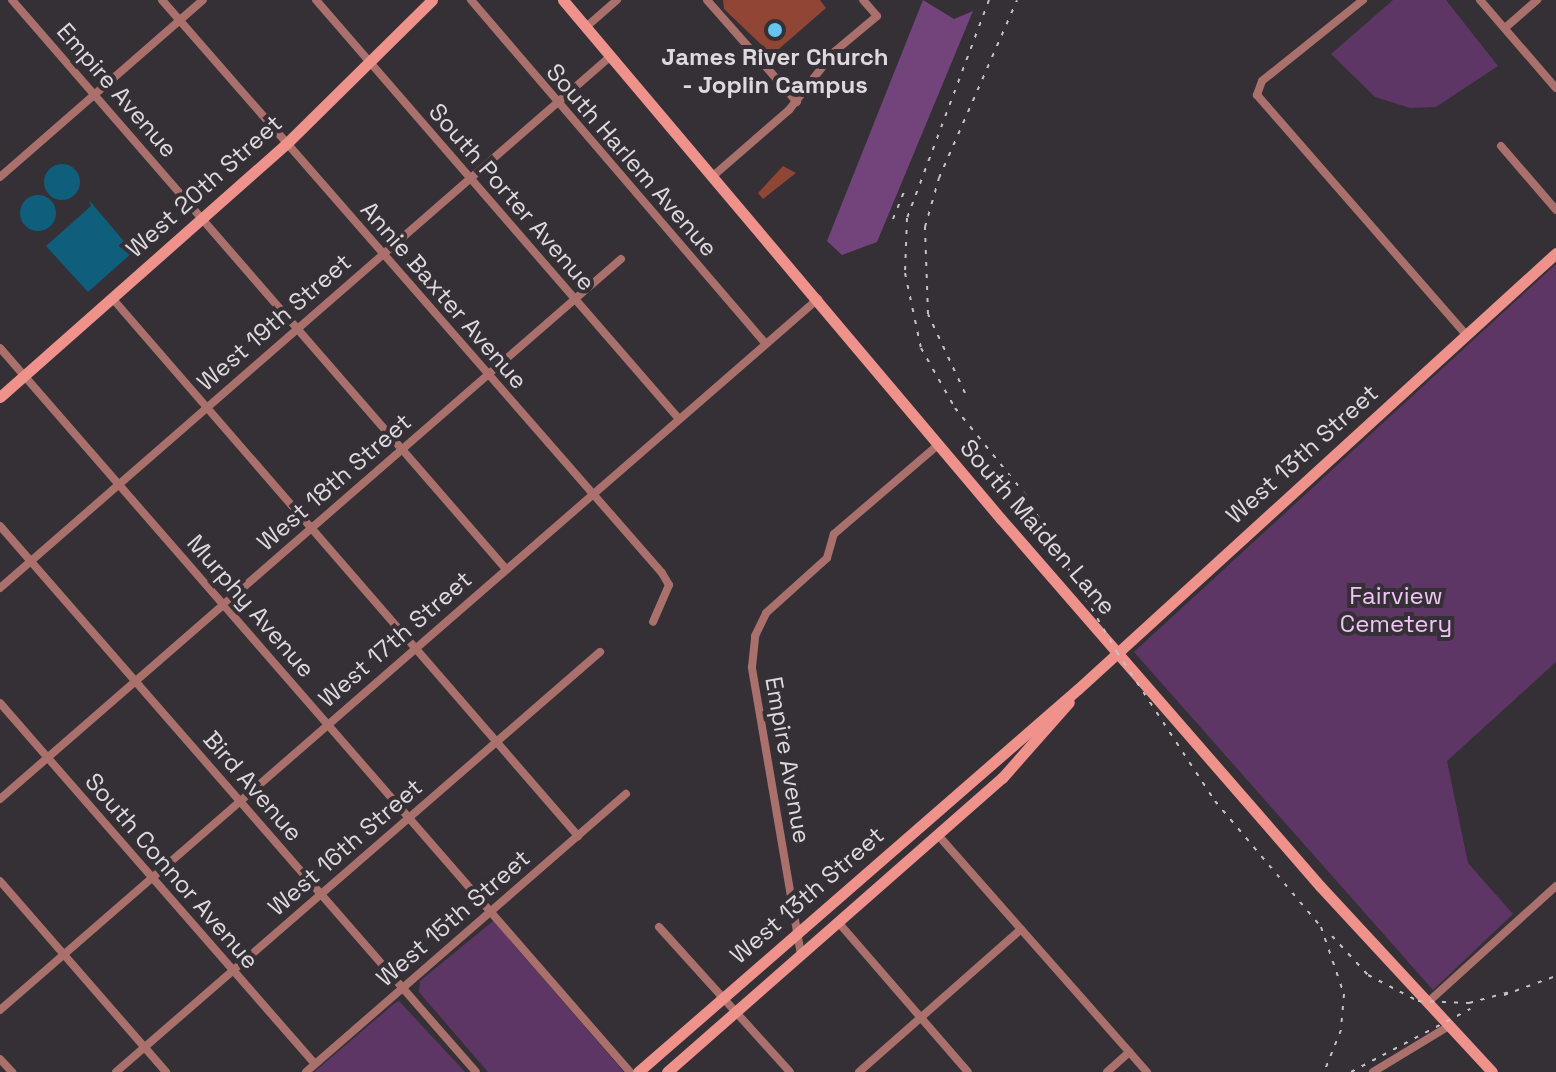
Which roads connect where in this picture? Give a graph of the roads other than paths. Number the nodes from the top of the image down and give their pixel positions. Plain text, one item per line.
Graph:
1 (12, 0) edge
2 (162, 0) edge
3 (203, 0) edge
4 (316, 0) edge
5 (432, 0) edge
6 (471, 0) edge
7 (563, 0) edge
8 (617, 0) edge
9 (707, 0) edge
10 (863, 0) edge
11 (1363, 0) edge
12 (1480, 0) edge
13 (1537, 0) edge
14 (180, 20) junction
15 (586, 27) junction
16 (1505, 28) junction
17 (611, 56) junction
18 (367, 59) junction
19 (1556, 88) edge
20 (94, 95) junction
21 (797, 102) junction
22 (556, 103) junction
23 (286, 144) junction
24 (1501, 146) dead end
25 (1, 173) edge
26 (713, 176) junction
27 (470, 178) junction
28 (1556, 210) edge
29 (203, 217) junction
30 (1556, 253) edge
31 (383, 255) junction
32 (621, 259) dead end
33 (112, 298) junction
34 (575, 299) junction
35 (818, 299) junction
36 (298, 328) junction
37 (1466, 335) junction
38 (766, 344) junction
39 (0, 348) edge
40 (487, 375) junction
41 (24, 376) junction
42 (0, 397) edge
43 (207, 407) junction
44 (679, 419) junction
45 (939, 444) junction
46 (402, 449) junction
47 (118, 484) junction
48 (593, 494) junction
49 (0, 526) edge
50 (312, 528) junction
51 (31, 561) junction
52 (506, 569) junction
53 (0, 588) edge
54 (223, 605) junction
55 (653, 622) dead end
56 (416, 648) junction
57 (600, 652) dead end
58 (1117, 652) junction
59 (135, 681) junction
60 (1078, 689) junction
61 (0, 703) edge
62 (328, 724) junction
63 (497, 742) junction
64 (47, 758) junction
65 (626, 794) dead end
66 (0, 799) edge
67 (240, 801) junction
68 (935, 812) junction
69 (409, 818) junction
70 (913, 831) junction
71 (942, 831) junction
72 (578, 836) junction
73 (925, 846) junction
74 (876, 863) junction
75 (151, 878) junction
76 (888, 879) junction
77 (0, 881) edge
78 (855, 882) junction
79 (1556, 886) edge
80 (321, 894) junction
81 (867, 897) junction
82 (490, 912) junction
83 (818, 915) junction
84 (834, 925) junction
85 (659, 927) dead end
86 (1021, 929) junction
87 (797, 933) junction
88 (774, 953) junction
89 (64, 954) junction
90 (801, 955) junction
91 (786, 968) junction
92 (233, 971) junction
93 (403, 988) junction
94 (722, 999) junction
95 (1427, 1003) junction
96 (0, 1010) edge
97 (737, 1011) junction
98 (920, 1018) junction
99 (1449, 1026) junction
100 (677, 1038) junction
101 (145, 1047) junction
102 (1129, 1052) junction
103 (688, 1053) junction
104 (0, 1059) edge
105 (315, 1064) junction
106 (12, 1072) edge
107 (116, 1072) edge
108 (166, 1072) edge
109 (306, 1072) edge
110 (476, 1072) edge
111 (630, 1072) edge
112 (638, 1072) edge
113 (667, 1072) edge
114 (790, 1072) edge
115 (859, 1072) edge
116 (968, 1072) edge
117 (1107, 1072) edge
118 (1147, 1072) edge
119 (1373, 1072) edge
120 (1492, 1072) edge

1 - 20 street, Empire Avenue
2 - 14 street, Annie Baxter Avenue
3 - 14 street
4 - 18 street, South Porter Avenue
5 - 18 main road, West 20th Street
6 - 22 street, South Harlem Avenue
7 - 15 main road, South Maiden Lane
8 - 15 street
9 - 21 street
10 - 21 street
11 - 37 street
12 - 16 street
13 - 16 street
14 - 20 street
14 - 23 street, Annie Baxter Avenue
15 - 17 main road, South Maiden Lane
16 - 19 street
17 - 22 street, West 19th Street
17 - 26 main road, South Maiden Lane
18 - 23 main road, West 20th Street
18 - 27 street, South Porter Avenue
20 - 25 street
20 - 29 street, Empire Avenue
21 - 26 street
22 - 27 street, West 19th Street
22 - 38 street, South Harlem Avenue
23 - 29 main road, West 20th Street
23 - 31 street, Annie Baxter Avenue
24 - 28 street
26 - 35 main road, South Maiden Lane
27 - 31 street, West 19th Street
27 - 34 street, South Porter Avenue
29 - 33 main road, West 20th Street
29 - 36 street, Empire Avenue
30 - 37 main road, West 13th Street
31 - 36 street, West 19th Street
31 - 40 street, Annie Baxter Avenue
32 - 34 street, West 18th Street
33 - 41 main road, West 20th Street
33 - 43 street
34 - 40 street, West 18th Street
34 - 44 street, South Porter Avenue
35 - 38 street, West 17th Street
35 - 45 main road, South Maiden Lane
36 - 43 street, West 19th Street
36 - 46 street, Empire Avenue
37 - 58 main road, West 13th Street
38 - 44 street, West 17th Street
39 - 41 street, Murphy Avenue
40 - 46 street, West 18th Street
40 - 48 street, Annie Baxter Avenue
41 - 42 main road, West 20th Street
41 - 47 street, Murphy Avenue
43 - 47 street, West 19th Street
43 - 50 street
44 - 48 street, West 17th Street
45 - 58 main road, South Maiden Lane
45 - 87 street, Empire Avenue
46 - 50 street, West 18th Street
46 - 52 street, Empire Avenue
47 - 51 street, West 19th Street
47 - 54 street, Murphy Avenue
48 - 52 street, West 17th Street
48 - 55 street, Annie Baxter Avenue
49 - 51 street, Bird Avenue
50 - 54 street, West 18th Street
50 - 56 street
51 - 53 street, West 19th Street
51 - 59 street, Bird Avenue
52 - 56 street, West 17th Street
54 - 59 street, West 18th Street
54 - 62 street, Murphy Avenue
56 - 62 street, West 17th Street
56 - 63 street
57 - 63 street, West 16th Street
58 - 60 main road, West 13th Street
58 - 95 main road, South Maiden Lane
59 - 64 street, West 18th Street
59 - 67 street, Bird Avenue
60 - 68 main road, West 13th Street
60 - 71 main road, West 13th Street
61 - 64 street, South Connor Avenue
62 - 67 street, West 17th Street
62 - 69 street, Murphy Avenue
63 - 69 street, West 16th Street
63 - 72 street
64 - 66 street, West 18th Street
64 - 75 street, South Connor Avenue
65 - 72 street, West 15th Street
67 - 75 street, West 17th Street
67 - 80 street, Bird Avenue
68 - 70 main road, West 13th Street
68 - 71 main road
69 - 80 street, West 16th Street
69 - 82 street, Murphy Avenue
70 - 73 main road
70 - 74 main road, West 13th Street
71 - 73 main road, West 13th Street
71 - 86 street
72 - 82 street, West 15th Street
73 - 76 main road, West 13th Street
74 - 76 main road
74 - 78 main road, West 13th Street
75 - 89 street, West 17th Street
75 - 92 street, South Connor Avenue
76 - 81 main road, West 13th Street
77 - 89 street
78 - 81 main road
78 - 83 main road, West 13th Street
79 - 95 street
80 - 92 street, West 16th Street
80 - 93 street, Bird Avenue
81 - 84 main road, West 13th Street
82 - 93 street, West 15th Street
82 - 111 street, Murphy Avenue
83 - 84 main road
83 - 87 main road, West 13th Street
84 - 90 main road, West 13th Street
84 - 98 street
85 - 94 street
86 - 98 street
86 - 102 street
87 - 88 main road, West 13th Street
87 - 90 street, Empire Avenue
88 - 91 main road
88 - 94 main road, West 13th Street
89 - 96 street, West 17th Street
89 - 101 street
90 - 91 main road, West 13th Street
91 - 97 main road, West 13th Street
92 - 101 street, West 16th Street
92 - 105 street, South Connor Avenue
93 - 105 street, West 15th Street
93 - 110 street, Bird Avenue
94 - 97 street
94 - 100 main road, West 13th Street
95 - 99 main road, South Maiden Lane
97 - 103 main road, West 13th Street
97 - 114 street
98 - 115 street
98 - 116 street
99 - 119 street
99 - 120 main road, South Maiden Lane
100 - 103 main road
100 - 112 main road, West 13th Street
101 - 107 street, West 16th Street
101 - 108 street
102 - 117 street
102 - 118 street
103 - 113 main road, West 13th Street
104 - 106 street
105 - 109 street, West 15th Street

